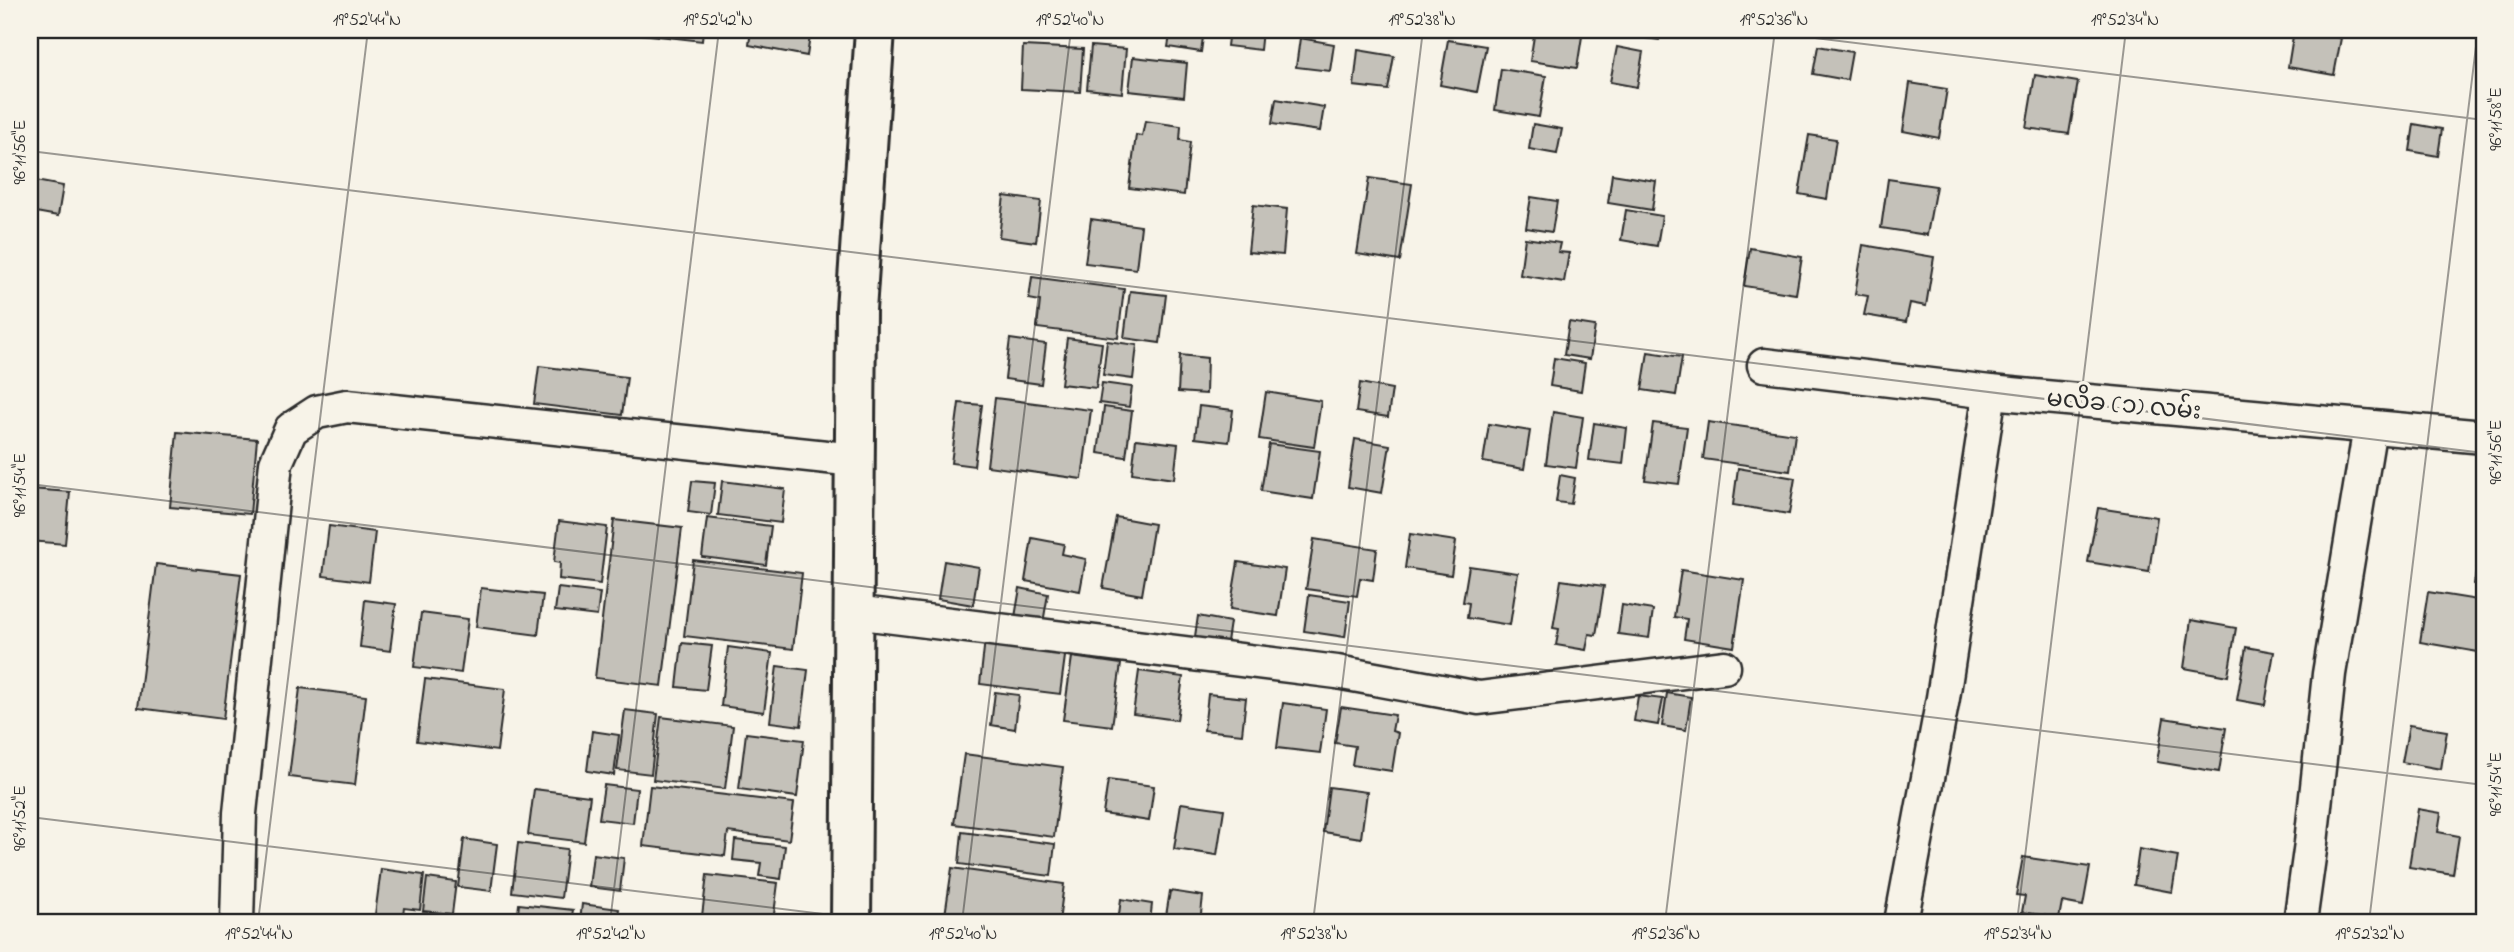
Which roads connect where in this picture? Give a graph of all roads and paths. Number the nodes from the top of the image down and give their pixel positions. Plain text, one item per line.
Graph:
1 (875, 30) edge
2 (1764, 365) dead end
3 (1990, 392) junction
4 (2370, 427) junction
5 (2484, 437) edge
6 (855, 460) junction
7 (854, 612) junction
8 (1724, 667) dead end
9 (237, 922) edge
10 (851, 922) edge
11 (1901, 922) edge
12 (2300, 922) edge

1 - 6 street
2 - 3 street, မလိခ (၁) လမ်း
3 - 4 street, မလိခ (၁) လမ်း
3 - 11 street
4 - 5 street, မလိခ (၁) လမ်း
4 - 12 street
6 - 7 street
6 - 9 street
7 - 8 street
7 - 10 street

